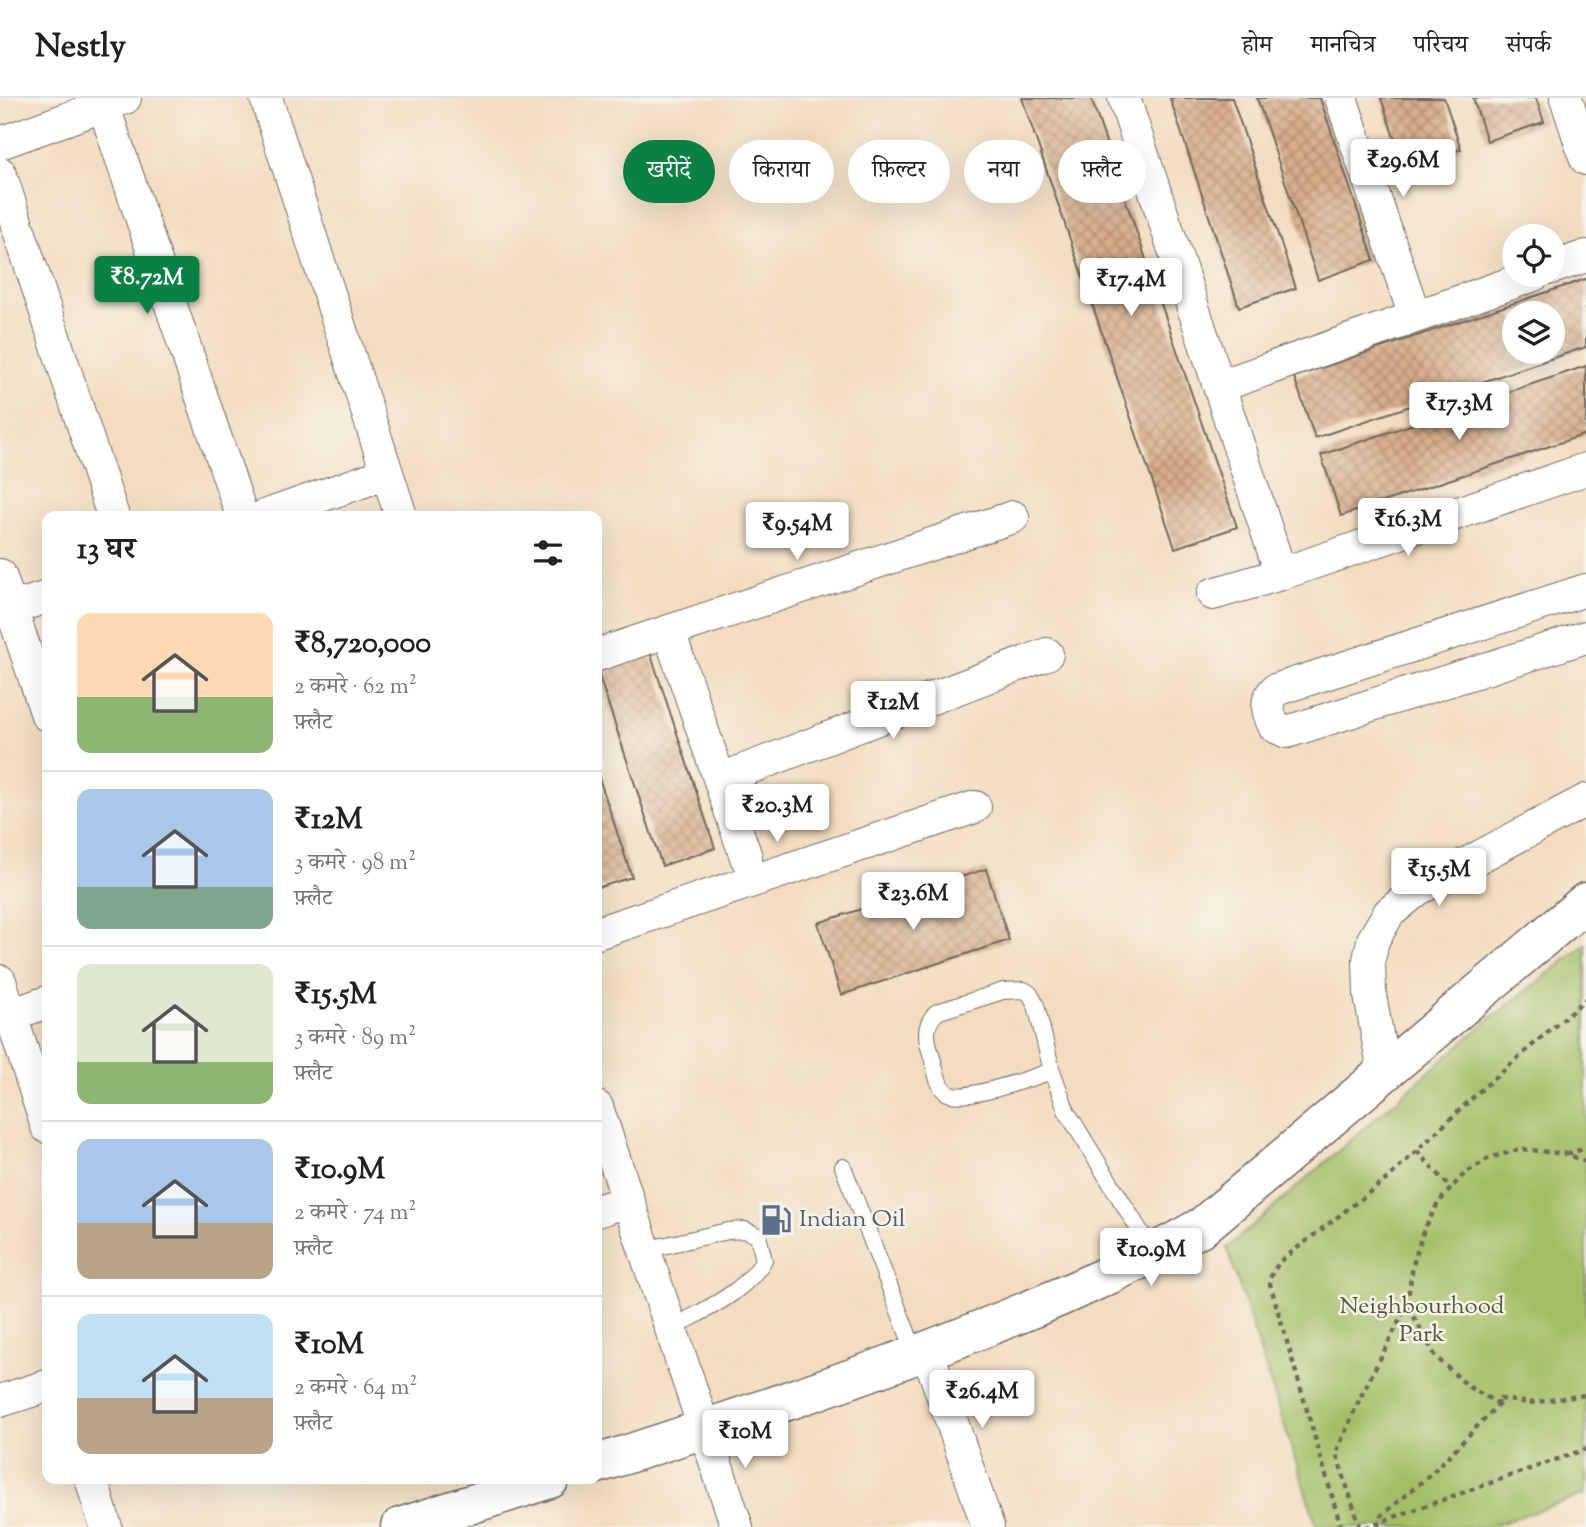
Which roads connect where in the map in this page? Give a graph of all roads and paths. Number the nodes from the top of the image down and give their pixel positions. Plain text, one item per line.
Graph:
1 (266, 98) edge
2 (1124, 98) edge
3 (1341, 98) edge
4 (1566, 98) edge
5 (110, 101) edge
6 (0, 143) edge
7 (1586, 159) edge
8 (0, 173) edge
9 (1586, 257) edge
10 (1565, 264) edge
11 (1502, 286) edge
12 (1415, 317) junction
13 (1220, 386) junction
14 (1586, 469) edge
15 (387, 473) junction
16 (111, 511) edge
17 (240, 511) edge
18 (278, 511) edge
19 (399, 511) edge
20 (1013, 517) dead end
21 (1281, 573) junction
22 (0, 575) edge
23 (1586, 590) edge
24 (1213, 594) dead end
25 (42, 599) edge
26 (6, 611) edge
27 (669, 632) junction
28 (1586, 637) edge
29 (602, 653) edge
30 (1047, 654) dead end
31 (42, 702) edge
32 (721, 779) junction
33 (1586, 800) edge
34 (975, 807) dead end
35 (746, 858) dead end
36 (1586, 902) edge
37 (602, 931) edge
38 (0, 981) edge
39 (1586, 999) edge
40 (42, 1004) edge
41 (5, 1017) edge
42 (1052, 1071) junction
43 (1384, 1073) junction
44 (42, 1114) edge
45 (602, 1122) edge
46 (1586, 1147) edge
47 (1417, 1152) junction
48 (1567, 1154) junction
49 (1586, 1162) edge
50 (843, 1167) dead end
51 (1451, 1188) junction
52 (628, 1201) junction
53 (602, 1209) edge
54 (645, 1250) junction
55 (1154, 1254) junction
56 (1407, 1305) junction
57 (671, 1329) junction
58 (922, 1352) junction
59 (42, 1388) edge
60 (1586, 1395) edge
61 (0, 1401) edge
62 (1499, 1404) junction
63 (704, 1429) junction
64 (1586, 1449) edge
65 (602, 1462) edge
66 (93, 1484) edge
67 (535, 1484) edge
68 (1379, 1525) edge
69 (106, 1527) edge
70 (400, 1527) edge
71 (737, 1527) edge
72 (988, 1527) edge
73 (1340, 1527) edge
74 (1360, 1527) edge
75 (1366, 1527) edge

1 - 15 street
2 - 13 street
3 - 12 street
4 - 7 street
5 - 6 street
5 - 17 street
8 - 16 street
9 - 10 street
11 - 12 street
12 - 13 street
13 - 21 street
14 - 21 street
15 - 18 street
15 - 19 street
20 - 27 street
21 - 24 street
22 - 26 street
23 - 28 street
25 - 26 street
26 - 31 street
27 - 29 street
27 - 32 street
30 - 32 street
32 - 35 street
33 - 43 street
34 - 37 street
36 - 43 street
38 - 41 street
39 - 47 path
40 - 41 street
41 - 44 street
42 - 42 lane
42 - 55 lane
43 - 55 street
45 - 52 street
46 - 48 path
47 - 51 path
47 - 73 path
48 - 49 path
48 - 51 path
50 - 58 lane
51 - 56 path
52 - 53 street
52 - 54 street
54 - 57 street
54 - 57 lane
55 - 58 street
56 - 62 path
56 - 74 path
57 - 63 street
58 - 63 street
58 - 72 street
59 - 61 street
60 - 62 path
62 - 68 path
63 - 65 street
63 - 71 street
64 - 68 path
66 - 69 street
67 - 70 street
68 - 75 path

